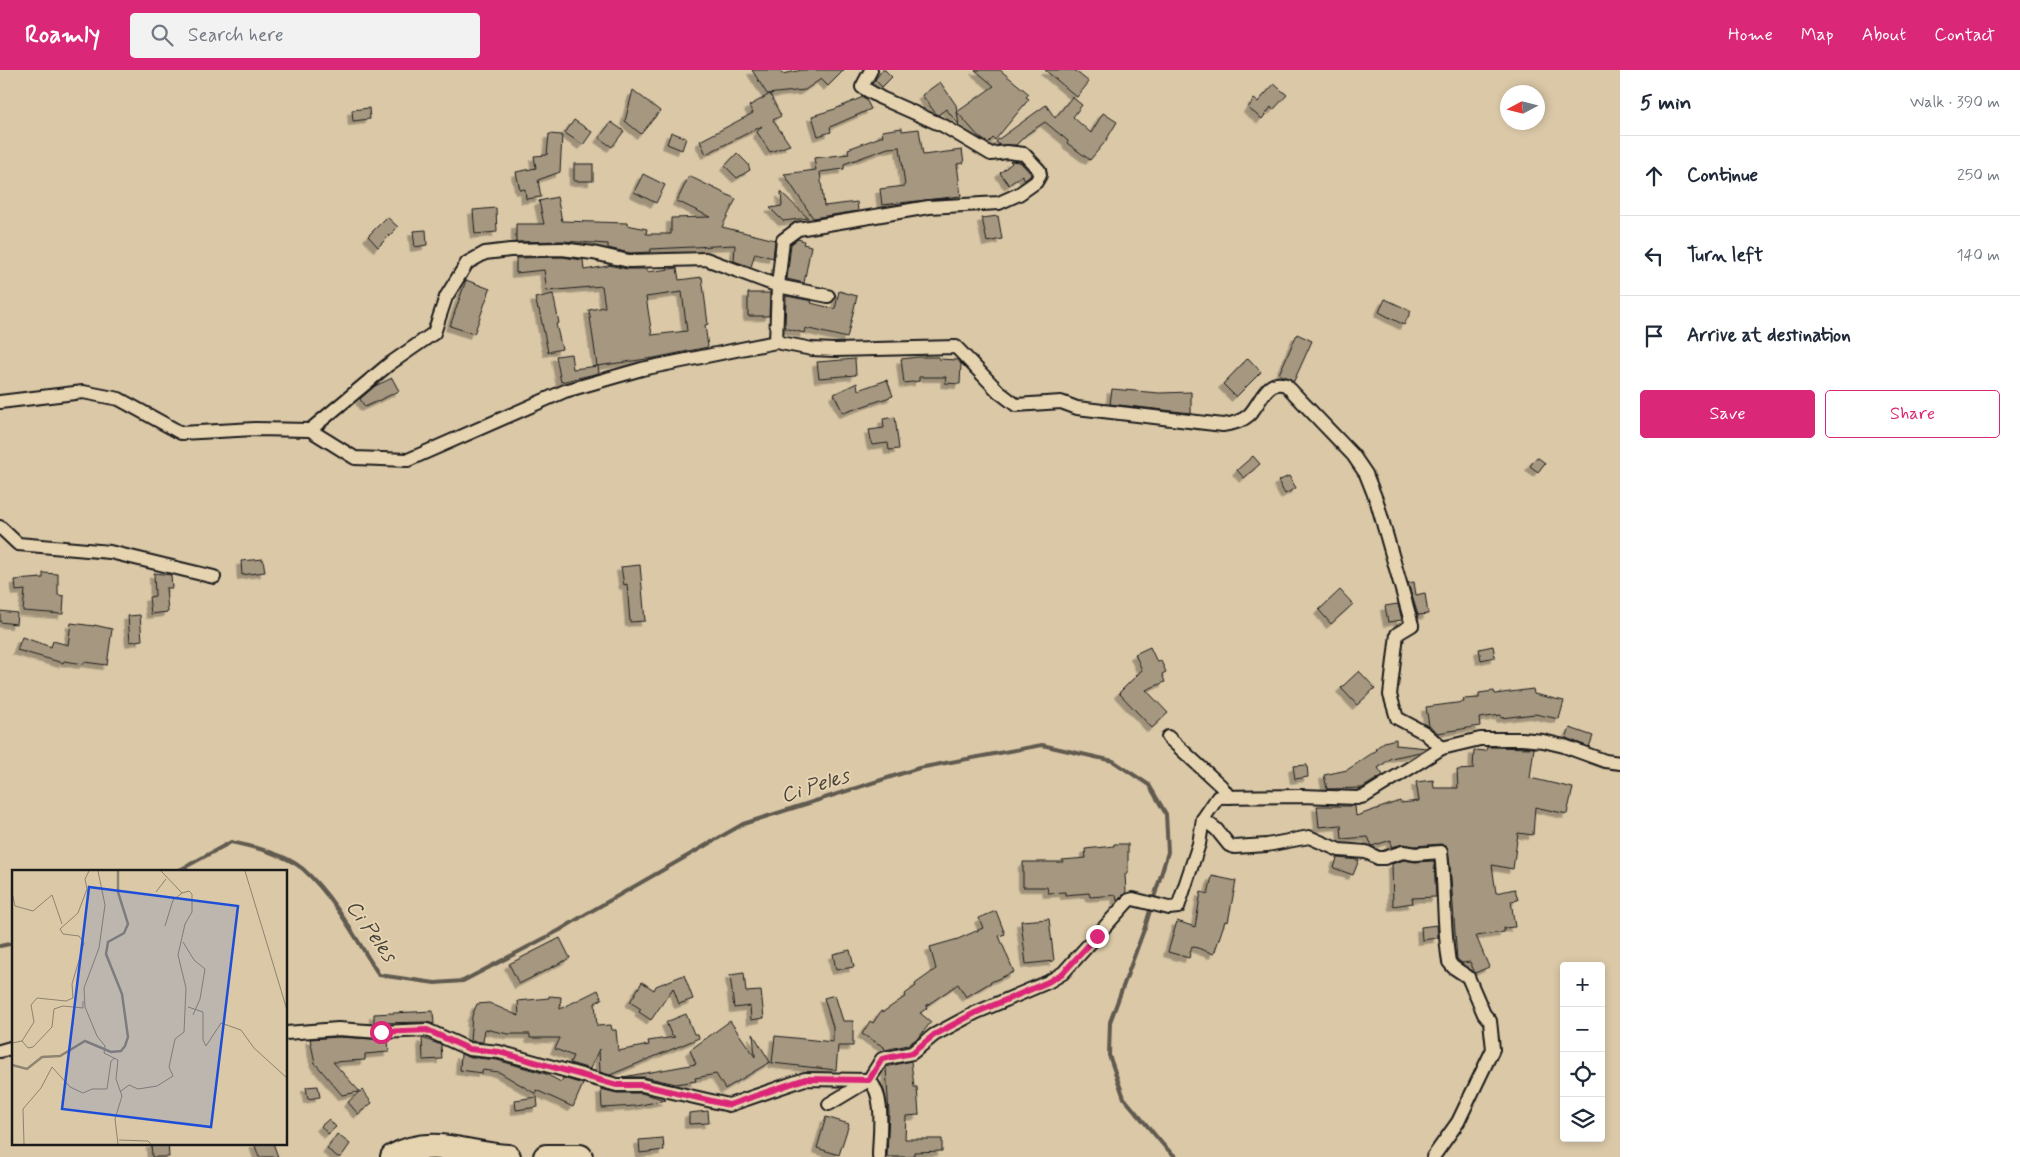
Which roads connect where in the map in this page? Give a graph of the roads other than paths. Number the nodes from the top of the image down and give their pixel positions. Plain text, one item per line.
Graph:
1 (871, 70) edge
2 (778, 286) junction
3 (828, 296) dead end
4 (776, 342) junction
5 (0, 402) edge
6 (310, 430) junction
7 (0, 527) edge
8 (214, 577) dead end
9 (1168, 737) dead end
10 (1442, 748) junction
11 (1620, 763) edge
12 (1229, 797) junction
13 (1203, 819) junction
14 (288, 1033) edge
15 (869, 1080) junction
16 (829, 1104) dead end
17 (393, 1157) edge
18 (508, 1157) edge
19 (546, 1157) edge
20 (580, 1157) edge
21 (879, 1157) edge
22 (1433, 1157) edge

1 - 2 street
2 - 3 street
2 - 4 street
2 - 6 street
4 - 6 street
4 - 10 street
5 - 6 street
7 - 8 street
9 - 12 street
10 - 11 street
10 - 12 street
12 - 13 street
13 - 15 street
13 - 22 street
14 - 15 street
15 - 16 street
15 - 21 street
17 - 18 highway
19 - 20 highway

